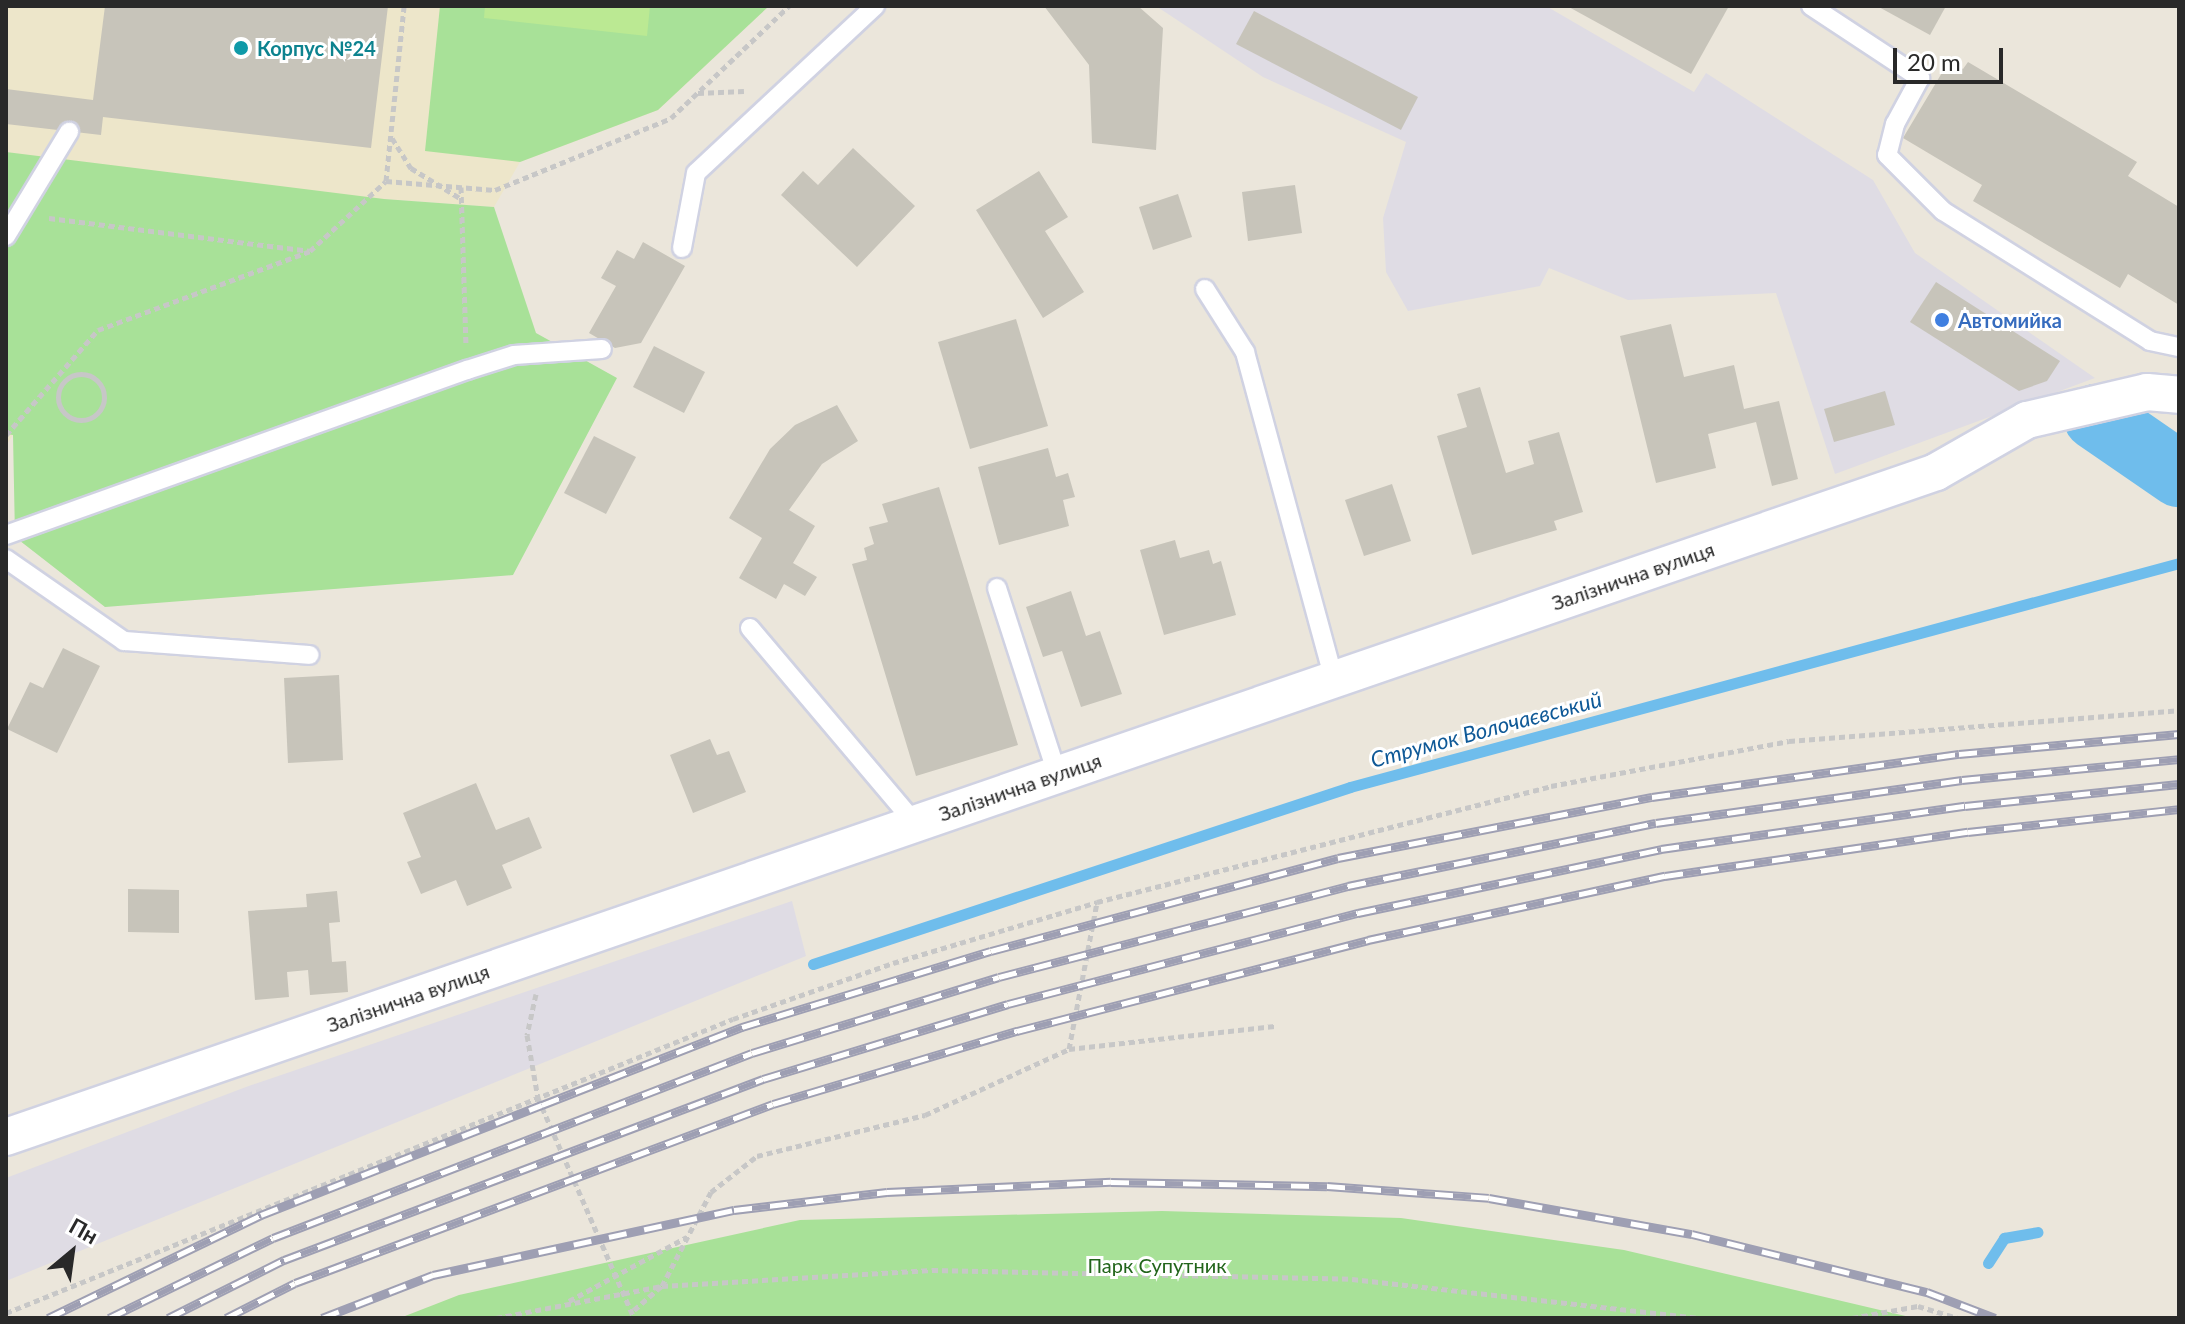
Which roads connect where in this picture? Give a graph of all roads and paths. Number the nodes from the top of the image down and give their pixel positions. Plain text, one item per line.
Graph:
1 (404, 6) edge
2 (789, 6) edge
3 (875, 6) edge
4 (1811, 6) edge
5 (69, 132) dead end
6 (392, 138) junction
7 (386, 181) junction
8 (439, 185) junction
9 (461, 187) junction
10 (461, 198) junction
11 (19, 214) junction
12 (6, 236) edge
13 (682, 248) dead end
14 (310, 251) junction
15 (1205, 289) dead end
16 (2179, 347) edge
17 (602, 349) dead end
18 (467, 370) junction
19 (60, 379) junction
20 (2179, 395) edge
21 (6, 435) edge
22 (6, 535) edge
23 (6, 559) edge
24 (997, 588) dead end
25 (750, 628) dead end
26 (309, 655) dead end
27 (1334, 679) junction
28 (2179, 710) edge
29 (1057, 774) junction
30 (915, 823) junction
31 (1097, 902) junction
32 (545, 951) junction
33 (1275, 1026) dead end
34 (1069, 1049) junction
35 (538, 1098) junction
36 (6, 1137) edge
37 (687, 1237) junction
38 (618, 1275) junction
39 (662, 1286) junction
40 (626, 1292) junction
41 (565, 1303) junction
42 (634, 1310) junction
43 (6, 1313) edge
44 (496, 1318) edge
45 (634, 1318) edge
46 (1697, 1318) edge
47 (1852, 1318) edge
48 (1958, 1318) edge

1 - 6 path
2 - 9 path
3 - 13 lane
4 - 16 lane
5 - 11 lane
6 - 7 path
6 - 8 path
7 - 8 path
7 - 14 path
8 - 9 path
8 - 10 path
9 - 10 path
10 - 18 path
11 - 12 lane
11 - 14 path
14 - 19 path
15 - 27 lane
17 - 18 lane
18 - 22 lane
19 - 19 path
19 - 21 path
20 - 27 street, Залізнична вулиця
23 - 26 lane
24 - 29 lane
25 - 30 lane
27 - 29 street, Залізнична вулиця
28 - 31 path
29 - 30 street, Залізнична вулиця
30 - 32 street, Залізнична вулиця
31 - 34 path
31 - 35 path
32 - 35 path
32 - 36 street, Залізнична вулиця
33 - 34 path
34 - 37 path
35 - 38 path
35 - 43 path
37 - 38 path
37 - 39 path
38 - 40 path
38 - 41 path
39 - 40 path
39 - 42 path
39 - 46 path
40 - 41 path
40 - 42 path
41 - 44 path
42 - 45 path
47 - 48 path

